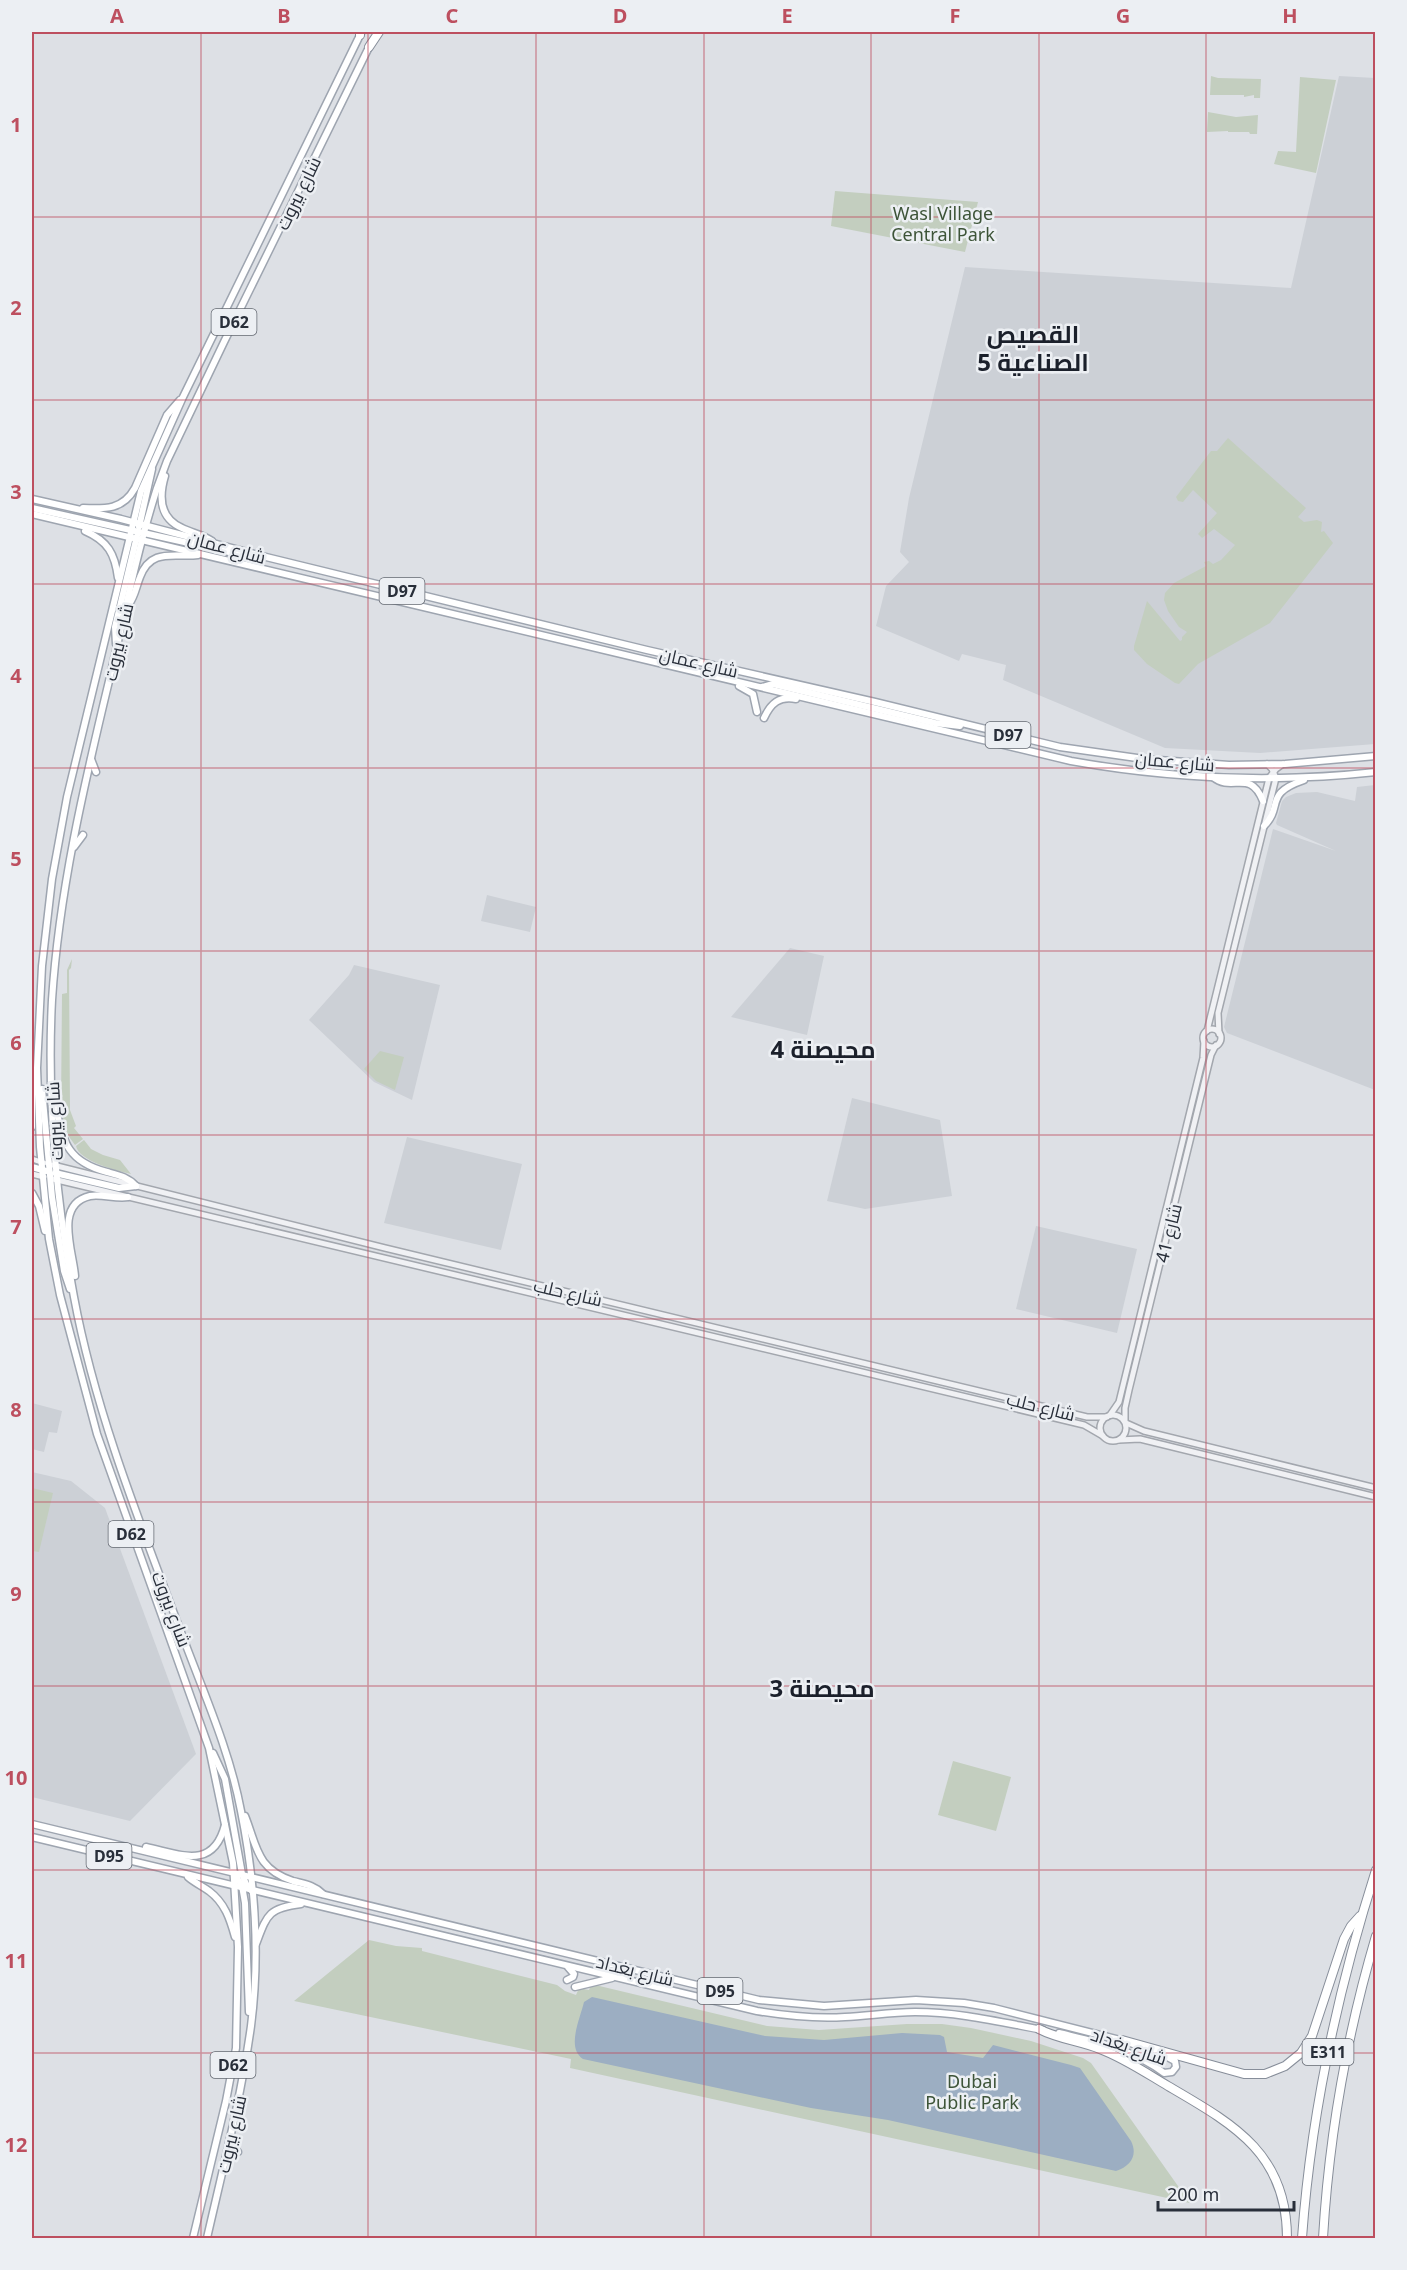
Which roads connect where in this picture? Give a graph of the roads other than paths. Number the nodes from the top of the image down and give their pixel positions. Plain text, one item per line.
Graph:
1 (378, 32) edge
2 (361, 33) edge
3 (369, 47) joint
4 (183, 398) junction
5 (167, 461) junction
6 (32, 500) edge
7 (32, 508) edge
8 (70, 508) junction
9 (32, 514) edge
10 (71, 524) junction
11 (140, 524) junction
12 (137, 536) junction
13 (214, 544) junction
14 (202, 554) junction
15 (262, 556) junction
16 (118, 582) junction
17 (126, 606) junction
18 (117, 646) junction
19 (716, 677) junction
20 (762, 688) junction
21 (822, 702) junction
22 (758, 712) dead end
23 (764, 718) dead end
24 (981, 728) junction
25 (1376, 756) edge
26 (91, 757) junction
27 (1267, 764) junction
28 (1283, 764) junction
29 (96, 772) dead end
30 (1376, 772) edge
31 (1273, 776) junction
32 (1212, 777) junction
33 (1311, 777) junction
34 (1263, 801) junction
35 (1264, 826) junction
36 (83, 835) dead end
37 (72, 850) junction
38 (1207, 1030) junction
39 (1220, 1034) junction
40 (1204, 1041) junction
41 (1216, 1045) junction
42 (37, 1068) junction
43 (52, 1095) junction
44 (32, 1127) edge
45 (32, 1160) edge
46 (32, 1167) edge
47 (49, 1171) junction
48 (32, 1174) edge
49 (136, 1186) junction
50 (32, 1193) edge
51 (128, 1197) junction
52 (50, 1239) junction
53 (74, 1294) junction
54 (1108, 1416) junction
55 (1125, 1422) junction
56 (1103, 1436) junction
57 (1119, 1440) junction
58 (1376, 1488) edge
59 (1376, 1497) edge
60 (209, 1748) junction
61 (241, 1809) junction
62 (226, 1822) junction
63 (32, 1824) edge
64 (32, 1837) edge
65 (99, 1840) junction
66 (1376, 1870) edge
67 (234, 1872) junction
68 (186, 1875) junction
69 (242, 1875) junction
70 (251, 1877) junction
71 (235, 1887) junction
72 (243, 1889) junction
73 (252, 1891) junction
74 (323, 1895) junction
75 (306, 1904) junction
76 (1361, 1915) junction
77 (1376, 1936) edge
78 (238, 1947) junction
79 (255, 1948) junction
80 (565, 1965) junction
81 (616, 1977) junction
82 (567, 1980) dead end
83 (575, 1987) dead end
84 (251, 2021) junction
85 (1039, 2030) junction
86 (1122, 2040) junction
87 (229, 2142) junction
88 (238, 2152) dead end
89 (193, 2238) edge
90 (207, 2238) edge
91 (1287, 2238) edge
92 (1302, 2238) edge
93 (1323, 2238) edge

1 - 3 highway
2 - 4 main road, شارع بيروت / D62
3 - 5 main road, شارع بيروت / D62
4 - 8 main road
4 - 11 main road, شارع بيروت / D62
5 - 11 main road, شارع بيروت / D62
5 - 13 main road
6 - 8 main road, شارع عمان / D97
7 - 12 main road
8 - 11 main road, شارع عمان / D97
9 - 10 main road, شارع عمان / D97
10 - 12 main road, شارع عمان / D97
10 - 16 main road
11 - 12 main road
11 - 13 main road, شارع عمان / D97
12 - 14 main road, شارع عمان / D97
12 - 15 main road
12 - 16 main road, شارع بيروت / D62
12 - 17 main road, شارع بيروت / D62
12 - 18 main road
13 - 15 main road, شارع عمان / D97
14 - 17 main road
14 - 19 main road, شارع عمان / D97
15 - 24 main road, شارع عمان / D97
16 - 42 main road, شارع بيروت / D62
17 - 18 main road, شارع بيروت / D62
18 - 26 main road, شارع بيروت / D62
19 - 20 main road, شارع عمان / D97
19 - 22 main road
20 - 21 main road, شارع عمان / D97
20 - 24 main road
21 - 23 main road
21 - 32 main road, شارع عمان / D97
24 - 27 main road, شارع عمان / D97
25 - 28 main road, شارع عمان / D97
26 - 29 main road
26 - 37 main road, شارع بيروت / D62
27 - 28 main road, شارع عمان / D97
27 - 31 street
28 - 31 street
30 - 33 main road, شارع عمان / D97
31 - 32 main road, شارع عمان / D97
31 - 33 main road, شارع عمان / D97
31 - 34 street
31 - 35 street
32 - 34 main road
33 - 35 main road
34 - 38 street
35 - 39 street
36 - 37 main road
37 - 43 main road, شارع بيروت / D62
38 - 39 street
38 - 40 street
39 - 41 street
40 - 41 street
40 - 54 street, شارع 41
41 - 55 street, شارع 41
42 - 44 main road
42 - 47 main road, شارع بيروت / D62
43 - 47 main road, شارع بيروت / D62
43 - 49 main road
45 - 47 street, شارع حلب
46 - 47 main road
47 - 48 street, شارع حلب
47 - 49 main road
47 - 51 street, شارع حلب
47 - 52 main road, شارع بيروت / D62
47 - 53 main road
49 - 54 street, شارع حلب
50 - 52 main road
51 - 53 main road
51 - 56 street, شارع حلب
52 - 60 main road, شارع بيروت / D62
53 - 61 main road, شارع بيروت / D62
54 - 55 street
54 - 56 street
55 - 57 street
55 - 58 street
56 - 57 street
57 - 59 street
60 - 62 main road, شارع بيروت / D62
60 - 69 main road
61 - 70 main road, شارع بيروت / D62
61 - 74 main road
62 - 65 main road
62 - 67 main road, شارع بيروت / D62
63 - 65 main road, شارع بغداد / D95
64 - 68 main road, شارع بغداد / D95
65 - 67 main road, شارع بغداد / D95
66 - 76 highway, E311
67 - 69 main road, شارع بغداد / D95
67 - 71 main road, شارع بيروت / D62
67 - 72 main road
68 - 71 main road, شارع بغداد / D95
68 - 78 main road
69 - 70 main road, شارع بغداد / D95
69 - 73 main road
70 - 73 main road, شارع بيروت / D62
70 - 74 main road, شارع بغداد / D95
71 - 72 main road, شارع بغداد / D95
71 - 78 main road, شارع بيروت / D62
72 - 73 main road, شارع بغداد / D95
72 - 84 main road
73 - 75 main road, شارع بغداد / D95
73 - 79 main road, شارع بيروت / D62
74 - 86 main road, شارع بغداد / D95
75 - 79 main road
75 - 80 main road, شارع بغداد / D95
76 - 86 highway
76 - 92 highway, E311
77 - 93 highway, E311
78 - 89 main road, شارع بيروت / D62
79 - 84 main road, شارع بيروت / D62
80 - 81 main road, شارع بغداد / D95
80 - 82 main road
81 - 83 main road
81 - 85 main road, شارع بغداد / D95
84 - 87 main road, شارع بيروت / D62
85 - 86 main road, شارع بغداد / D95
85 - 91 highway
87 - 88 main road
87 - 90 main road, شارع بيروت / D62

